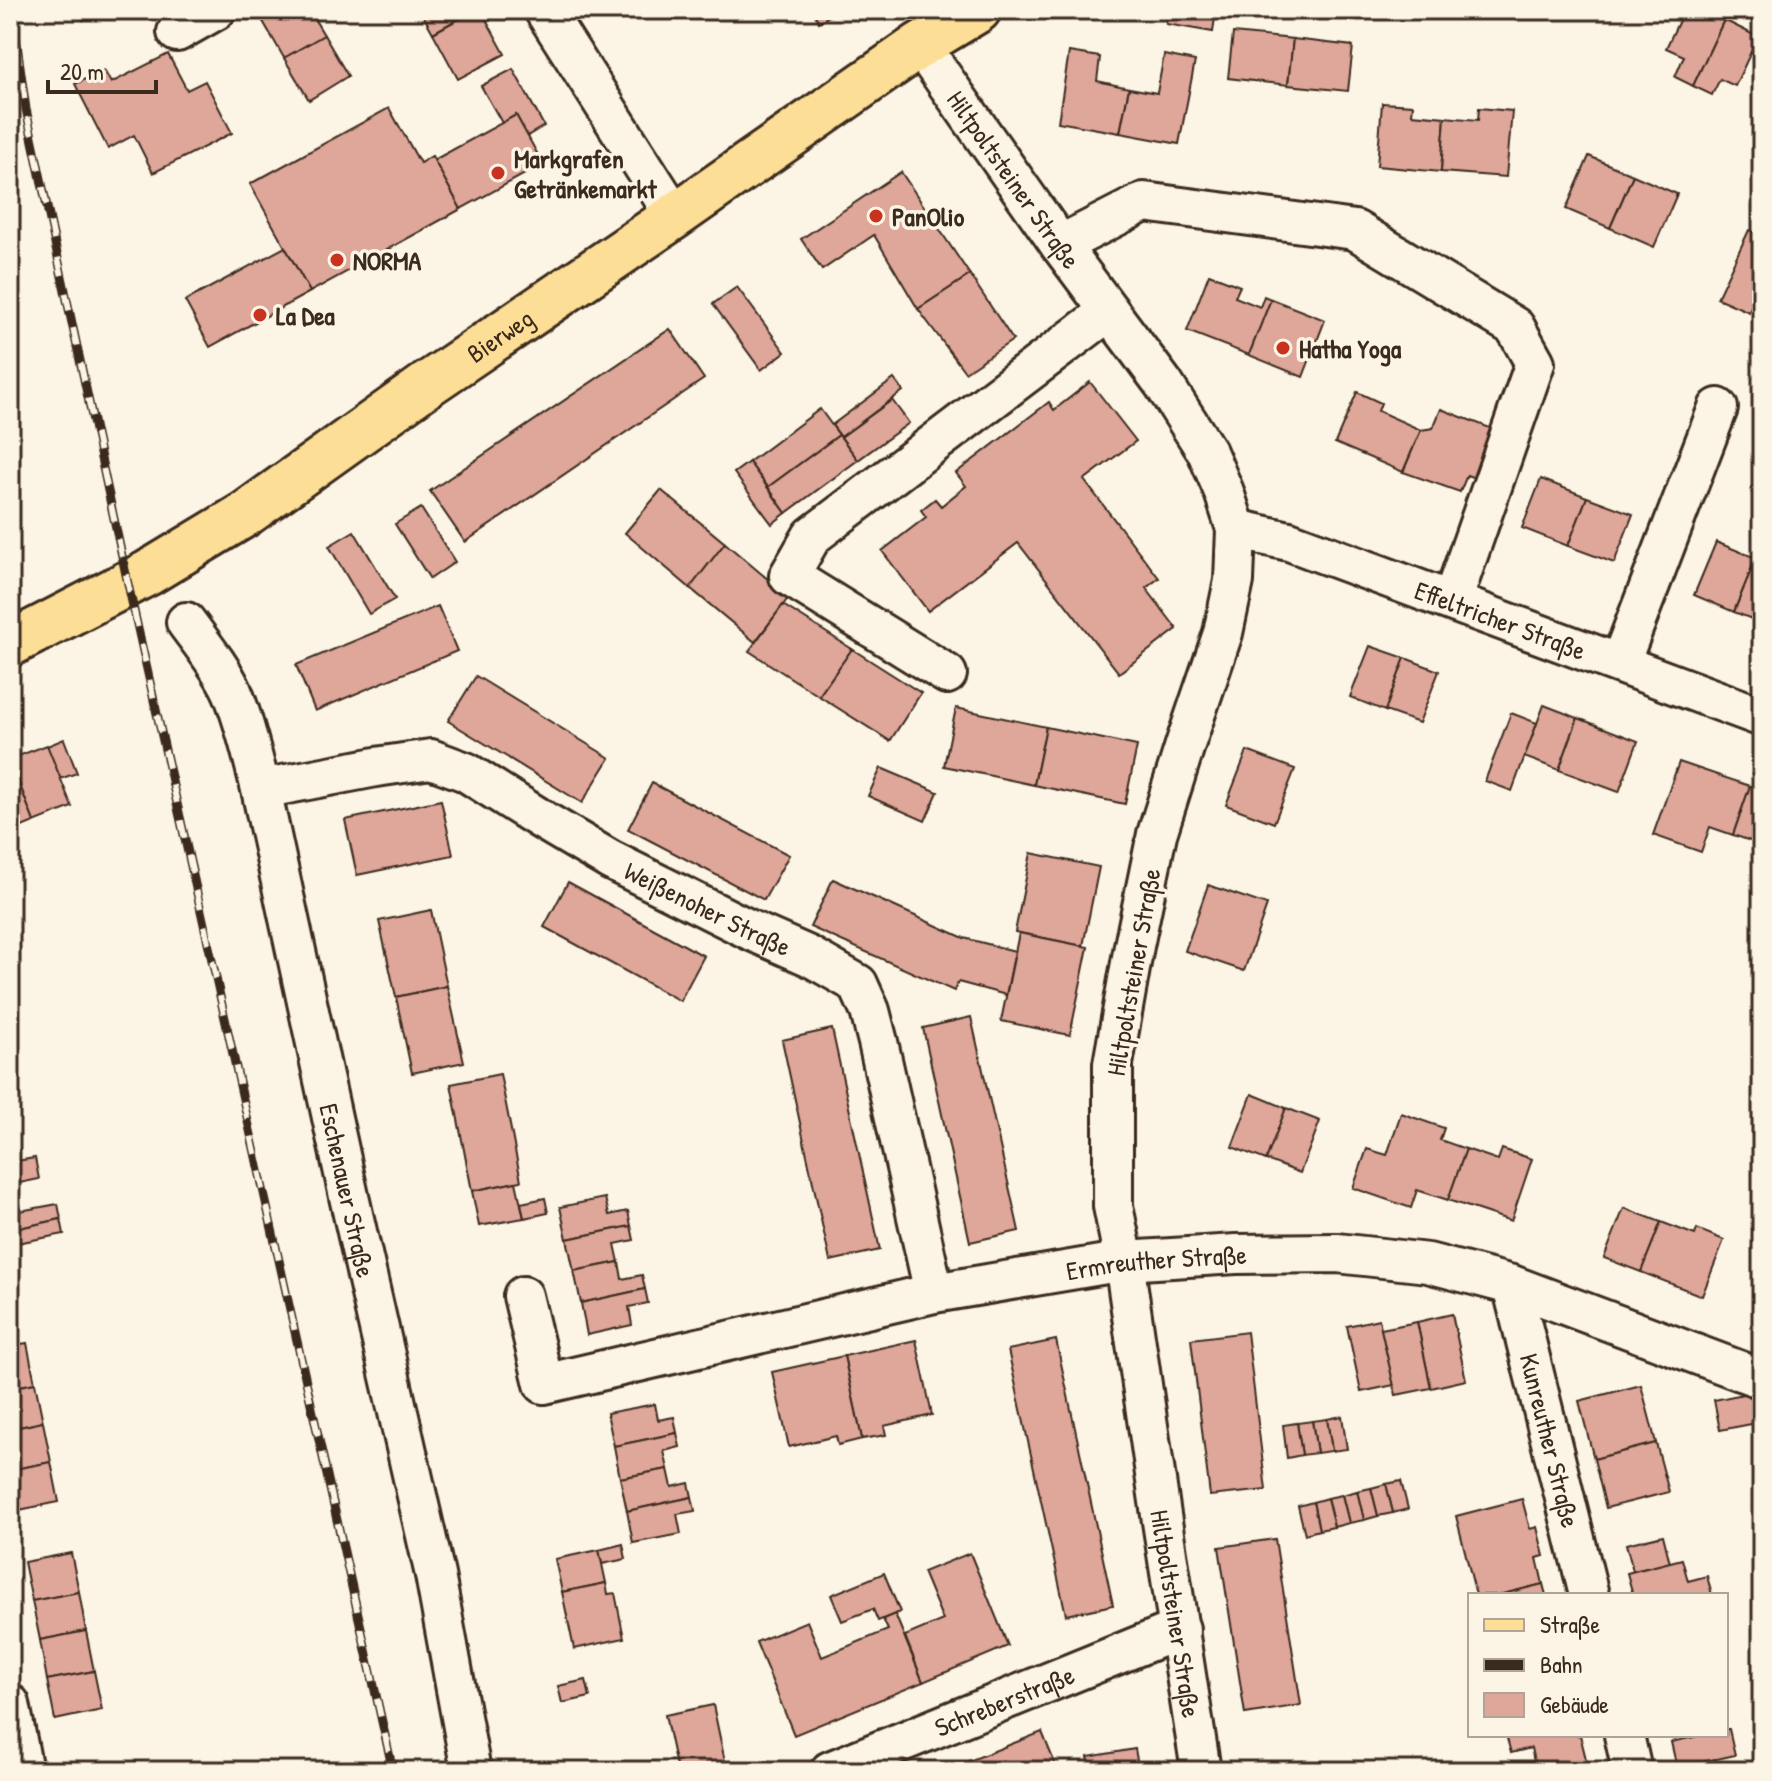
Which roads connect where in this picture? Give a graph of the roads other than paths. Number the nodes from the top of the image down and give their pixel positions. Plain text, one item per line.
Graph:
1 (216, 10) edge
2 (544, 10) edge
3 (978, 10) edge
4 (177, 32) dead end
5 (920, 45) junction
6 (675, 216) junction
7 (1060, 245) junction
8 (1109, 311) junction
9 (1718, 408) dead end
10 (1236, 529) junction
11 (1452, 601) junction
12 (186, 622) dead end
13 (10, 644) edge
14 (1620, 663) junction
15 (947, 674) dead end
16 (1762, 717) edge
17 (261, 789) junction
18 (1124, 1261) junction
19 (1512, 1285) junction
20 (934, 1293) junction
21 (523, 1296) dead end
22 (1762, 1379) edge
23 (1589, 1593) edge
24 (1180, 1629) junction
25 (10, 1704) edge
26 (1624, 1737) edge
27 (23, 1771) edge
28 (471, 1771) edge
29 (830, 1771) edge
30 (1201, 1771) edge
31 (1632, 1771) edge

1 - 4 street
2 - 6 street
3 - 5 main road, Bierweg
5 - 6 main road, Bierweg
5 - 7 street, Hiltpoltsteiner Straße
6 - 13 main road, Bierweg
7 - 8 street, Hiltpoltsteiner Straße
7 - 11 street
8 - 10 street, Hiltpoltsteiner Straße
8 - 15 street
9 - 14 street
10 - 11 street, Effeltricher Straße
10 - 18 street, Hiltpoltsteiner Straße
11 - 14 street, Effeltricher Straße
12 - 17 street, Eschenauer Straße
14 - 16 street, Effeltricher Straße
17 - 20 street, Weißenoher Straße
17 - 28 street, Eschenauer Straße
18 - 19 street, Ermreuther Straße
18 - 20 street, Ermreuther Straße
18 - 24 street, Hiltpoltsteiner Straße
19 - 22 street, Ermreuther Straße
19 - 23 street, Kunreuther Straße
20 - 21 street, Ermreuther Straße
24 - 29 street, Schreberstraße
24 - 30 street, Hiltpoltsteiner Straße
25 - 27 street
26 - 31 street

